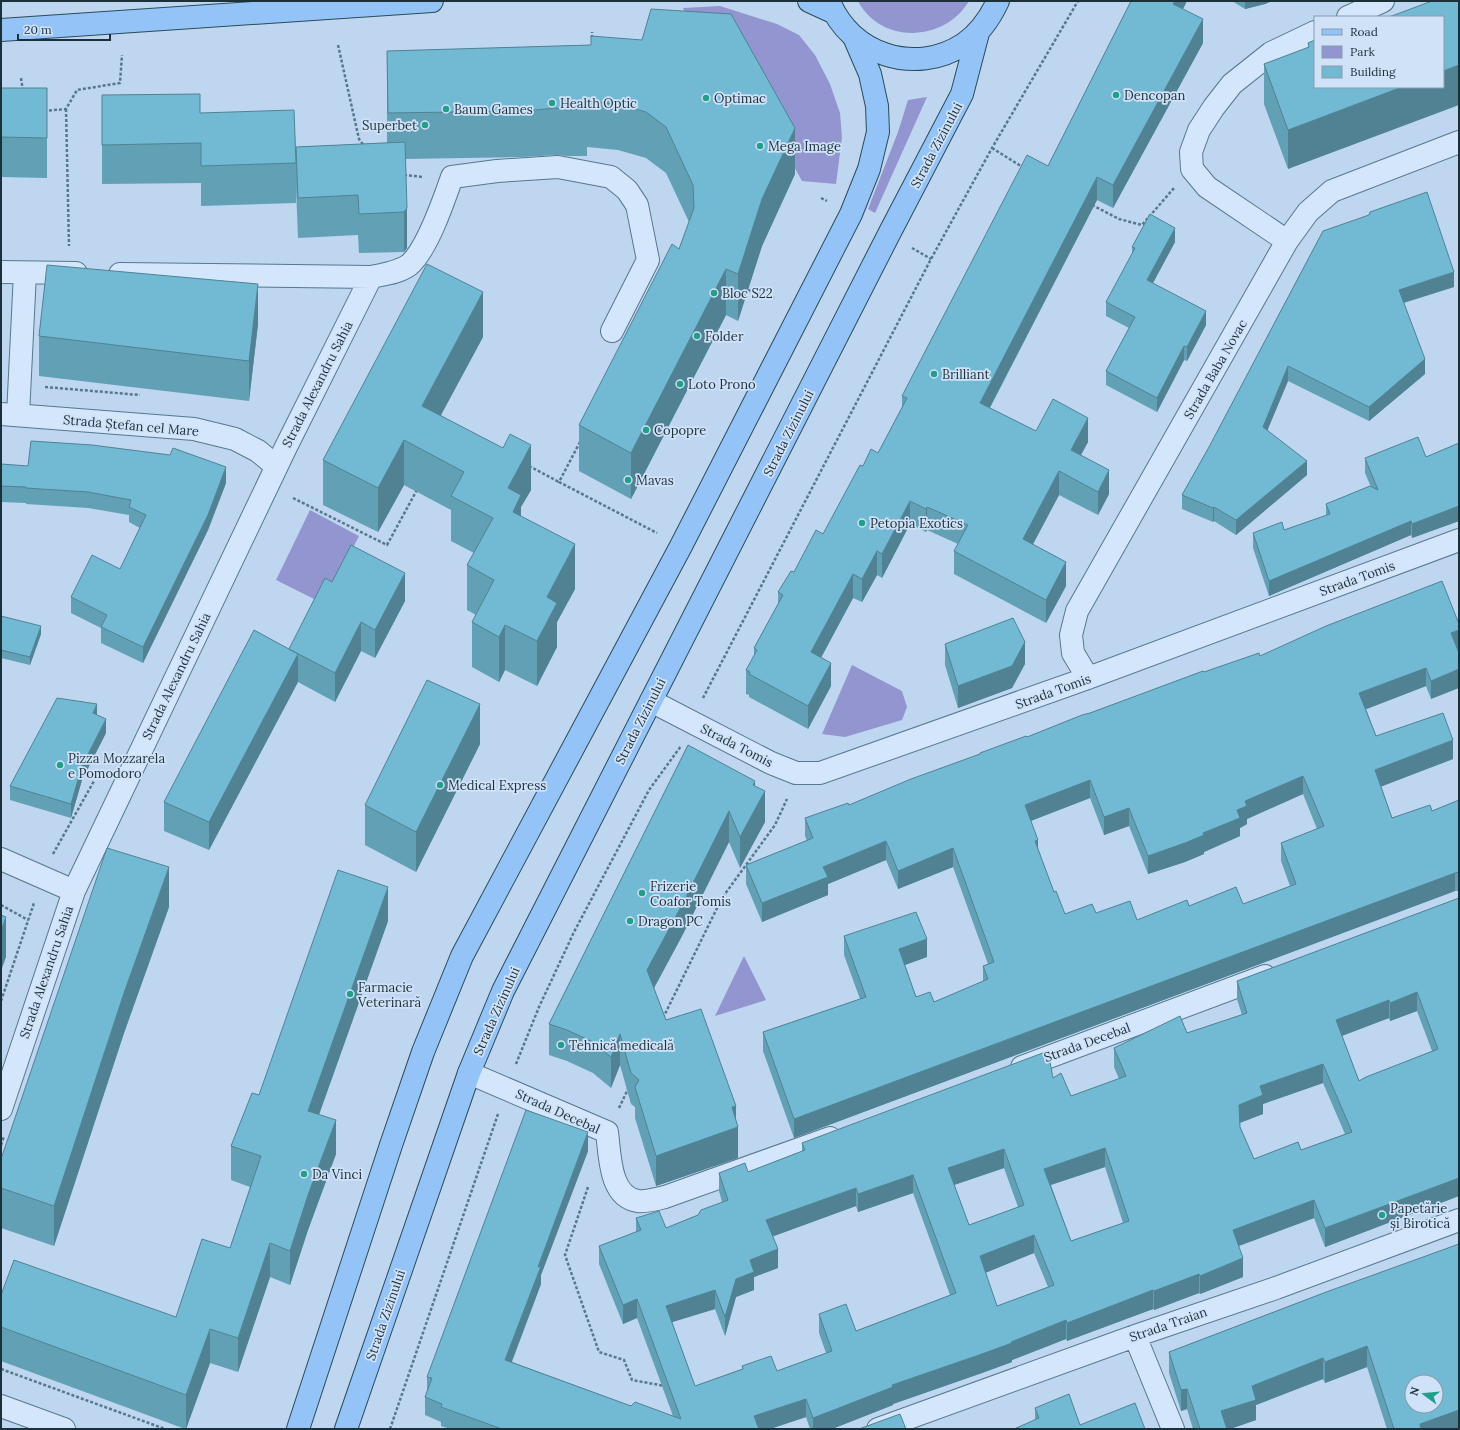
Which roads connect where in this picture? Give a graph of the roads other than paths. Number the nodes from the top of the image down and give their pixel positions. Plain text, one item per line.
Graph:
1 (432, 1) edge
2 (809, 1) edge
3 (998, 1) edge
4 (1383, 1) edge
5 (831, 7) edge
6 (1350, 16) edge
7 (1, 30) edge
8 (1314, 32) edge
9 (978, 33) junction
10 (854, 37) junction
11 (1459, 142) edge
12 (1288, 241) junction
13 (1, 272) edge
14 (25, 273) junction
15 (371, 277) junction
16 (612, 331) dead end
17 (9, 414) edge
18 (276, 466) junction
19 (1459, 540) edge
20 (1088, 678) junction
21 (651, 701) junction
22 (1, 859) edge
23 (74, 891) junction
24 (1280, 970) edge
25 (10, 1049) edge
26 (469, 1073) junction
27 (1004, 1073) edge
28 (1, 1109) edge
29 (850, 1131) edge
30 (1459, 1220) edge
31 (1135, 1336) junction
32 (1, 1406) edge
33 (64, 1429) edge
34 (298, 1429) edge
35 (346, 1429) edge
36 (878, 1429) edge
37 (1173, 1429) edge

1 - 7 main road
2 - 5 main road
3 - 9 main road
4 - 6 street
5 - 10 main road
8 - 12 street
9 - 10 main road
9 - 21 main road, Strada Zizinului
10 - 34 main road
11 - 12 street, Strada Baba Novac
12 - 20 street, Strada Baba Novac
13 - 14 street
14 - 15 street
14 - 17 street
15 - 16 street
15 - 18 street, Strada Alexandru Sahia
17 - 18 street, Strada Ștefan cel Mare
18 - 23 street, Strada Alexandru Sahia
19 - 20 street, Strada Tomis
20 - 21 street, Strada Tomis
21 - 26 main road, Strada Zizinului
22 - 23 street
23 - 25 street, Strada Alexandru Sahia
24 - 27 street, Strada Decebal
25 - 28 street, Strada Alexandru Sahia
26 - 29 street, Strada Decebal
26 - 35 main road, Strada Zizinului
30 - 31 street, Strada Traian
31 - 36 street, Strada Traian
31 - 37 street
32 - 33 street

